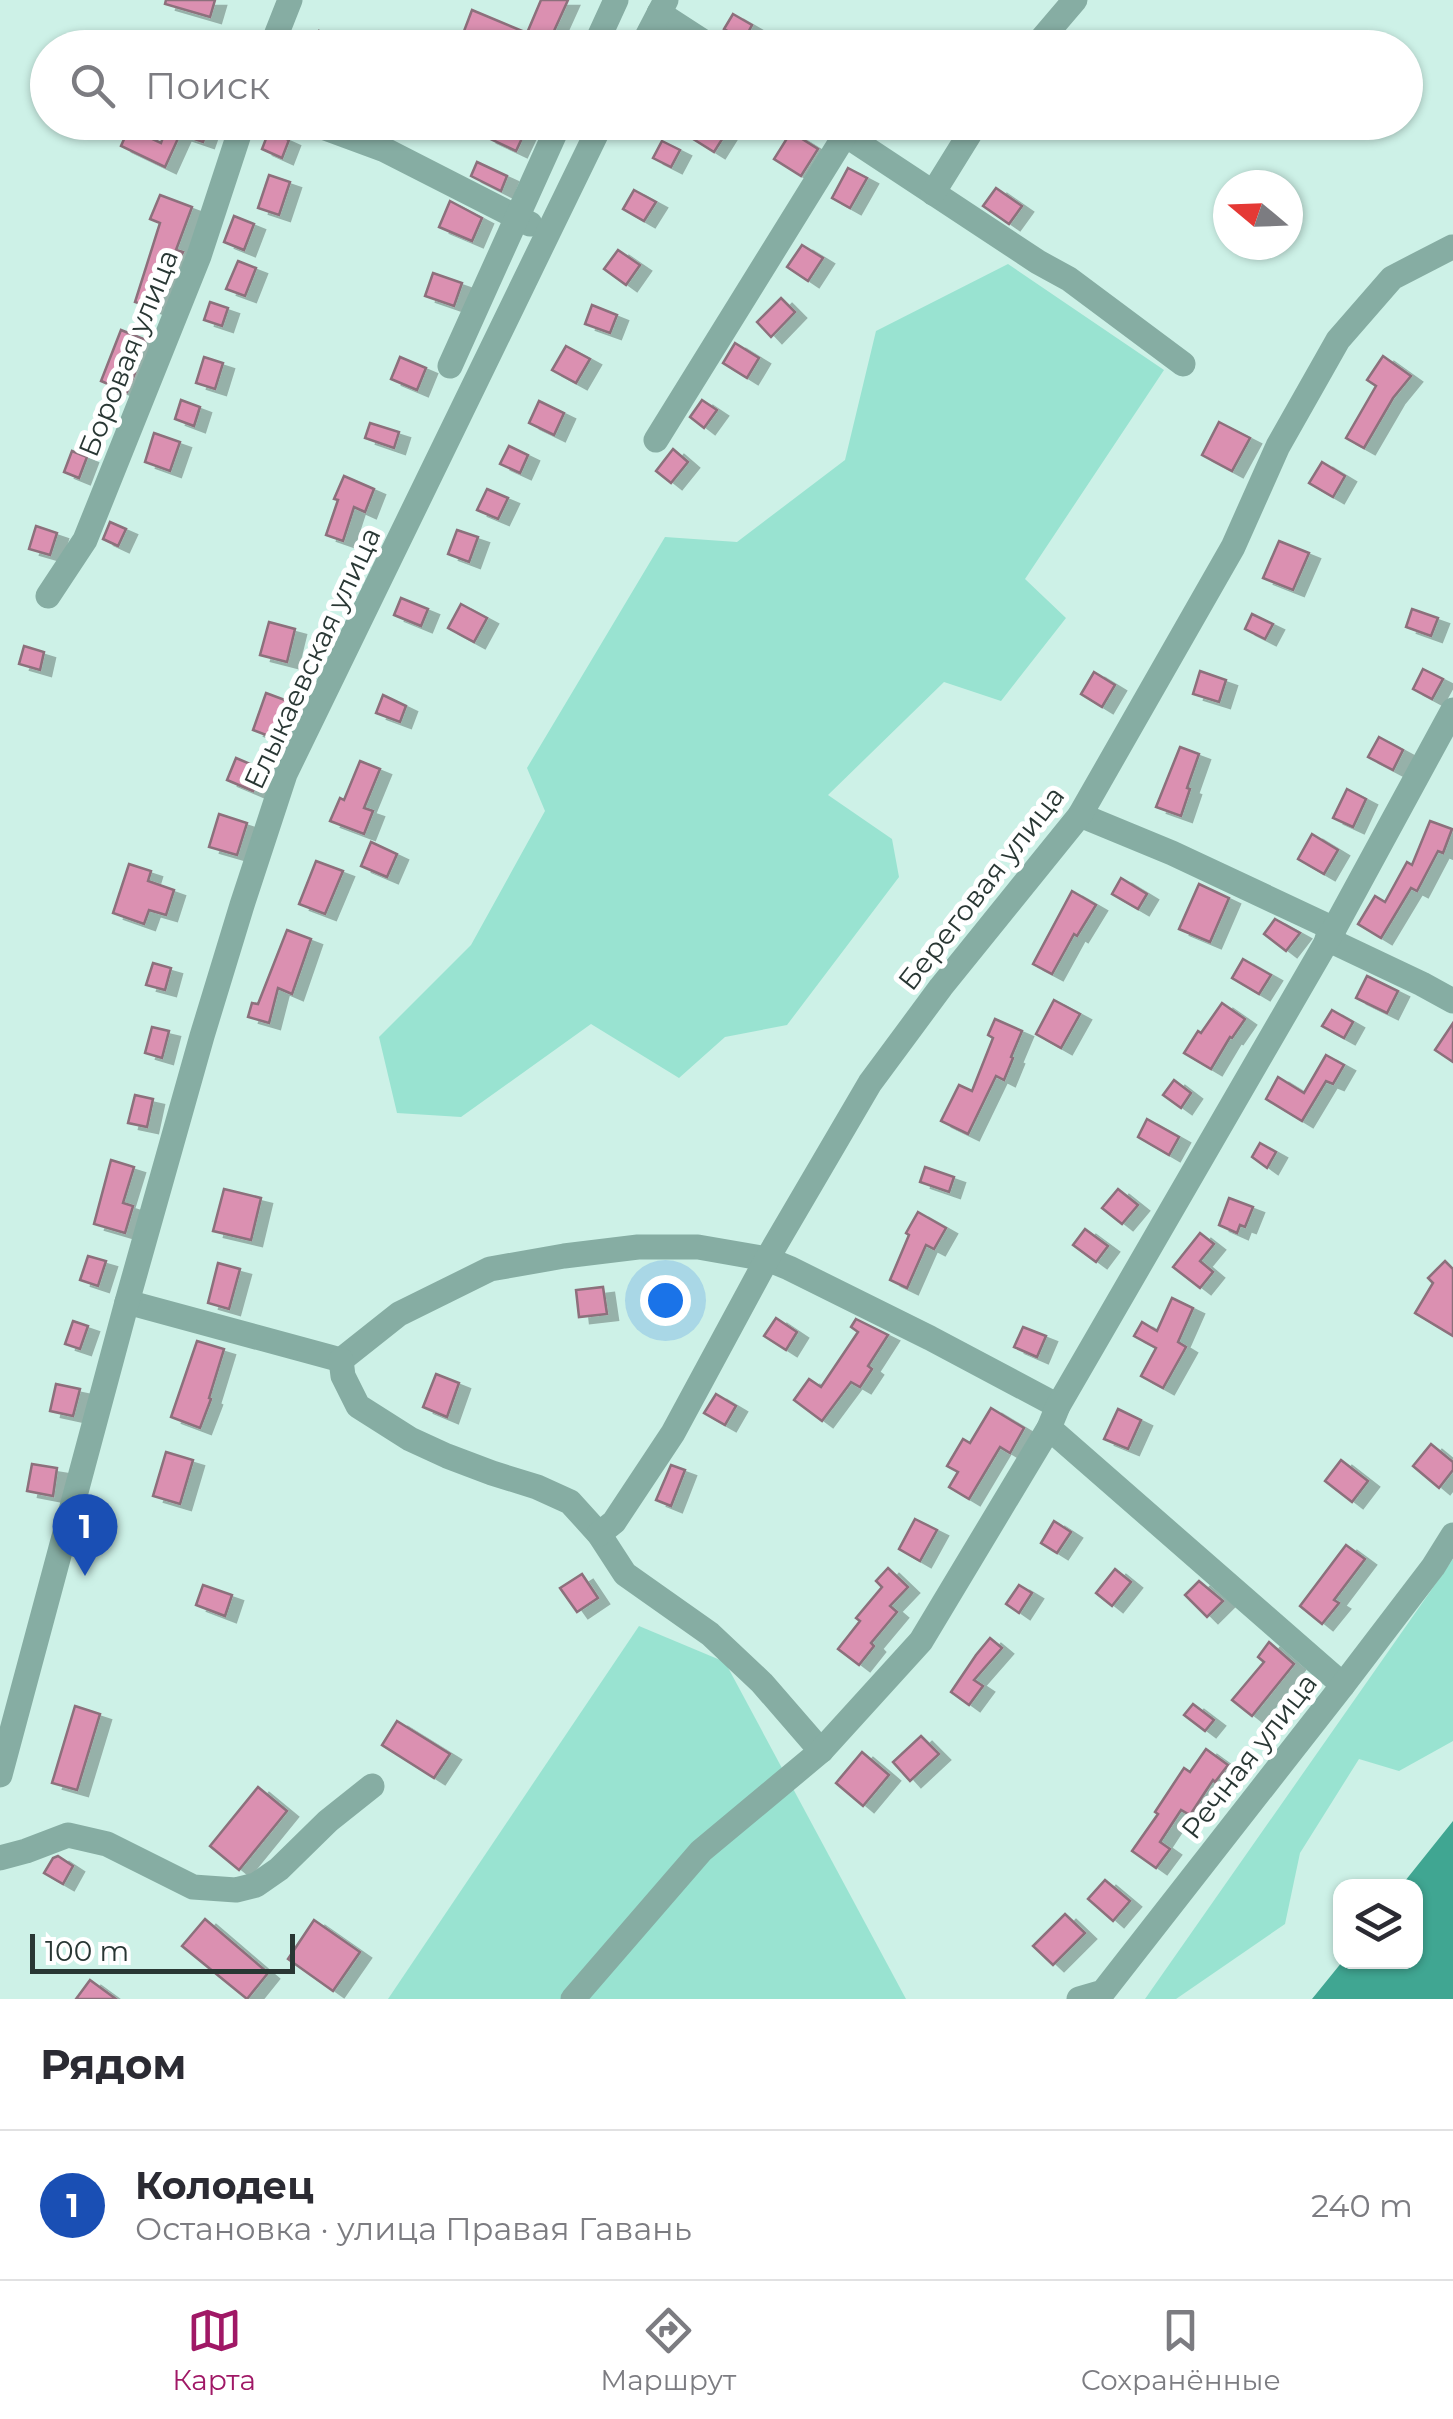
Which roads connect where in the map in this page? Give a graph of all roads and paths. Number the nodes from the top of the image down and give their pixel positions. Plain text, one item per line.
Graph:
1 (290, 0) edge
2 (616, 0) edge
3 (1075, 0) edge
4 (663, 6) edge
5 (278, 30) edge
6 (602, 30) edge
7 (650, 30) edge
8 (691, 30) edge
9 (1049, 30) edge
10 (237, 140) edge
11 (358, 140) edge
12 (552, 140) edge
13 (593, 140) edge
14 (830, 140) edge
15 (853, 140) edge
16 (966, 140) edge
17 (933, 193) junction
18 (518, 218) junction
19 (548, 234) junction
20 (1453, 246) edge
21 (1182, 364) dead end
22 (450, 366) dead end
23 (656, 440) dead end
24 (48, 596) dead end
25 (1453, 710) edge
26 (1080, 815) junction
27 (1331, 934) junction
28 (1453, 1002) edge
29 (768, 1259) junction
30 (127, 1302) junction
31 (341, 1360) junction
32 (1054, 1417) junction
33 (599, 1534) junction
34 (1453, 1534) edge
35 (1344, 1685) junction
36 (820, 1751) junction
37 (0, 1775) edge
38 (372, 1786) dead end
39 (0, 1858) edge
40 (573, 1999) edge
41 (1079, 1999) edge

1 - 5 street
2 - 6 street
3 - 9 street
4 - 7 street
4 - 8 street
10 - 24 street, Боровая улица
11 - 18 street
12 - 18 street
13 - 19 street, Елыкаевская улица
14 - 23 street
15 - 17 street
16 - 17 street
17 - 21 street
18 - 19 street
18 - 22 street
19 - 30 street, Елыкаевская улица
20 - 26 street, Береговая улица
25 - 27 street
26 - 27 street
26 - 29 street, Береговая улица
27 - 28 street
27 - 32 street
29 - 31 street
29 - 32 street
29 - 33 street, Береговая улица
30 - 31 street
30 - 37 street, Елыкаевская улица
31 - 33 street
32 - 35 street
32 - 36 street
33 - 36 street
34 - 35 street, Речная улица
35 - 41 street, Речная улица
36 - 40 street
38 - 39 street

